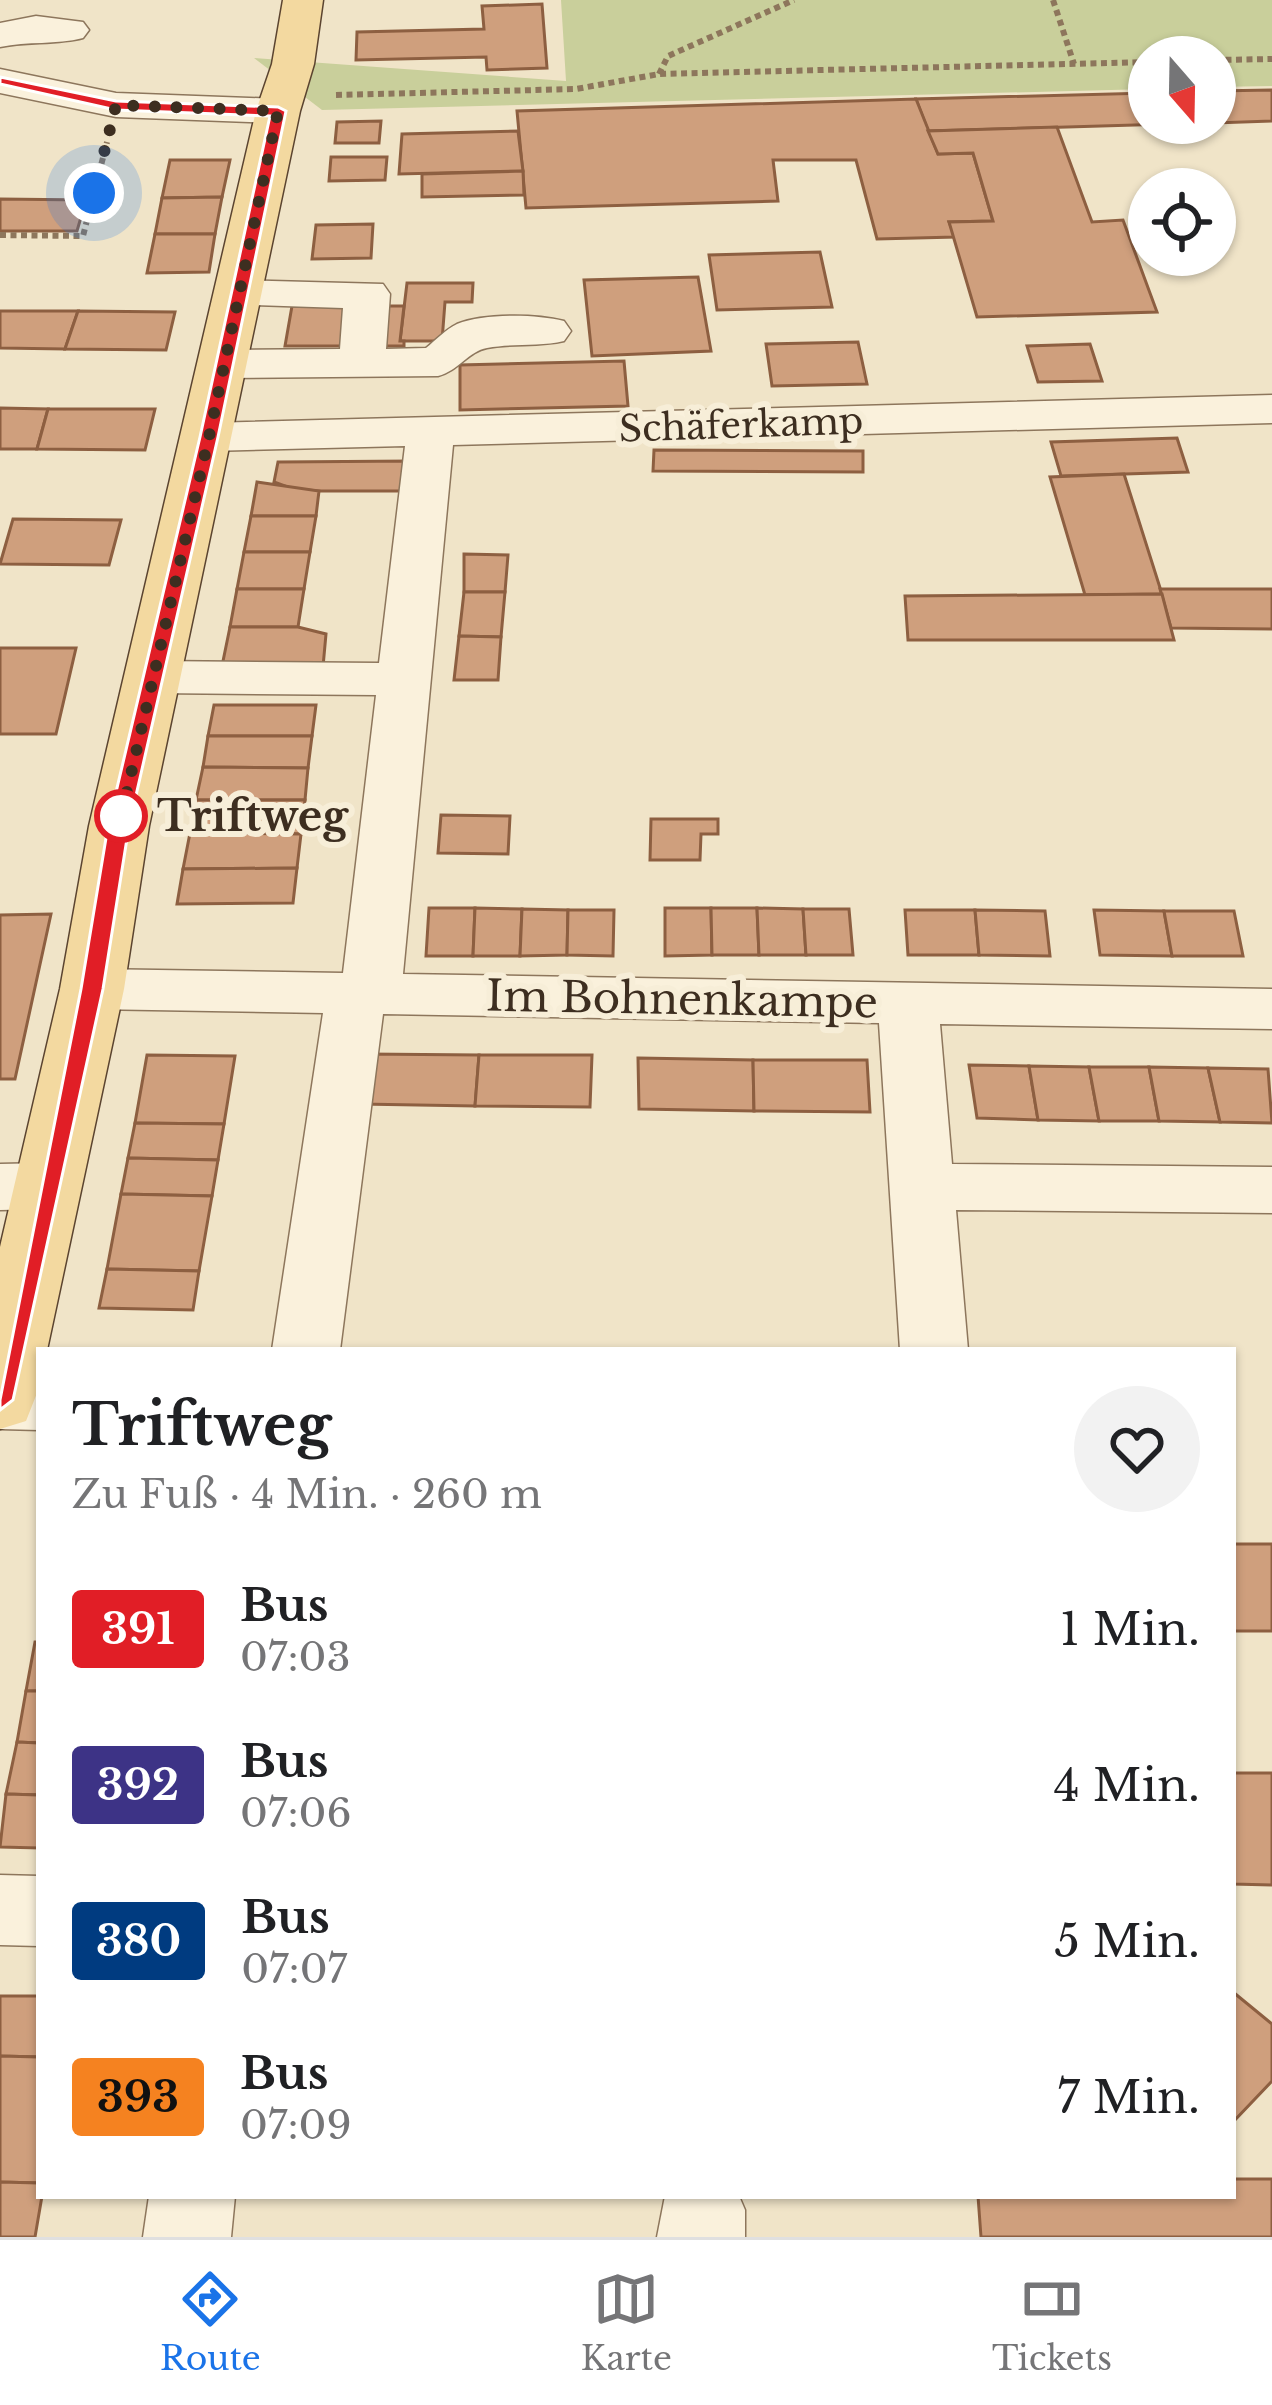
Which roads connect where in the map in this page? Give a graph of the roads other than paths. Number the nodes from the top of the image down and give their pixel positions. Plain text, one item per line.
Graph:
1 (303, 0) edge
2 (69, 30) dead end
3 (0, 35) edge
4 (0, 81) edge
5 (281, 104) junction
6 (240, 294) junction
7 (548, 331) dead end
8 (362, 363) junction
9 (224, 364) junction
10 (1272, 409) edge
11 (430, 434) junction
12 (209, 437) junction
13 (154, 677) junction
14 (403, 679) junction
15 (92, 989) junction
16 (364, 992) junction
17 (908, 1004) junction
18 (1272, 1009) edge
19 (23, 1186) edge
20 (922, 1187) junction
21 (1272, 1190) edge
22 (306, 1347) edge
23 (934, 1347) edge
24 (0, 1402) edge
25 (36, 1404) edge
26 (0, 1910) edge
27 (36, 1910) edge
28 (192, 2199) edge
29 (187, 2237) edge

1 - 5 main road
2 - 3 street
4 - 5 street
5 - 6 main road
6 - 8 street
6 - 9 main road
7 - 8 street
8 - 9 street
9 - 12 main road
10 - 11 street, Schäferkamp
11 - 12 street, Schäferkamp
11 - 14 street
12 - 13 main road
13 - 14 street
13 - 15 main road
14 - 16 street
15 - 16 street, Im Bohnenkampe
15 - 19 main road
16 - 17 street, Im Bohnenkampe
16 - 22 street
17 - 18 street, Im Bohnenkampe
17 - 20 street
19 - 24 main road
20 - 21 street
20 - 23 street
24 - 25 street
26 - 27 street
28 - 29 street

